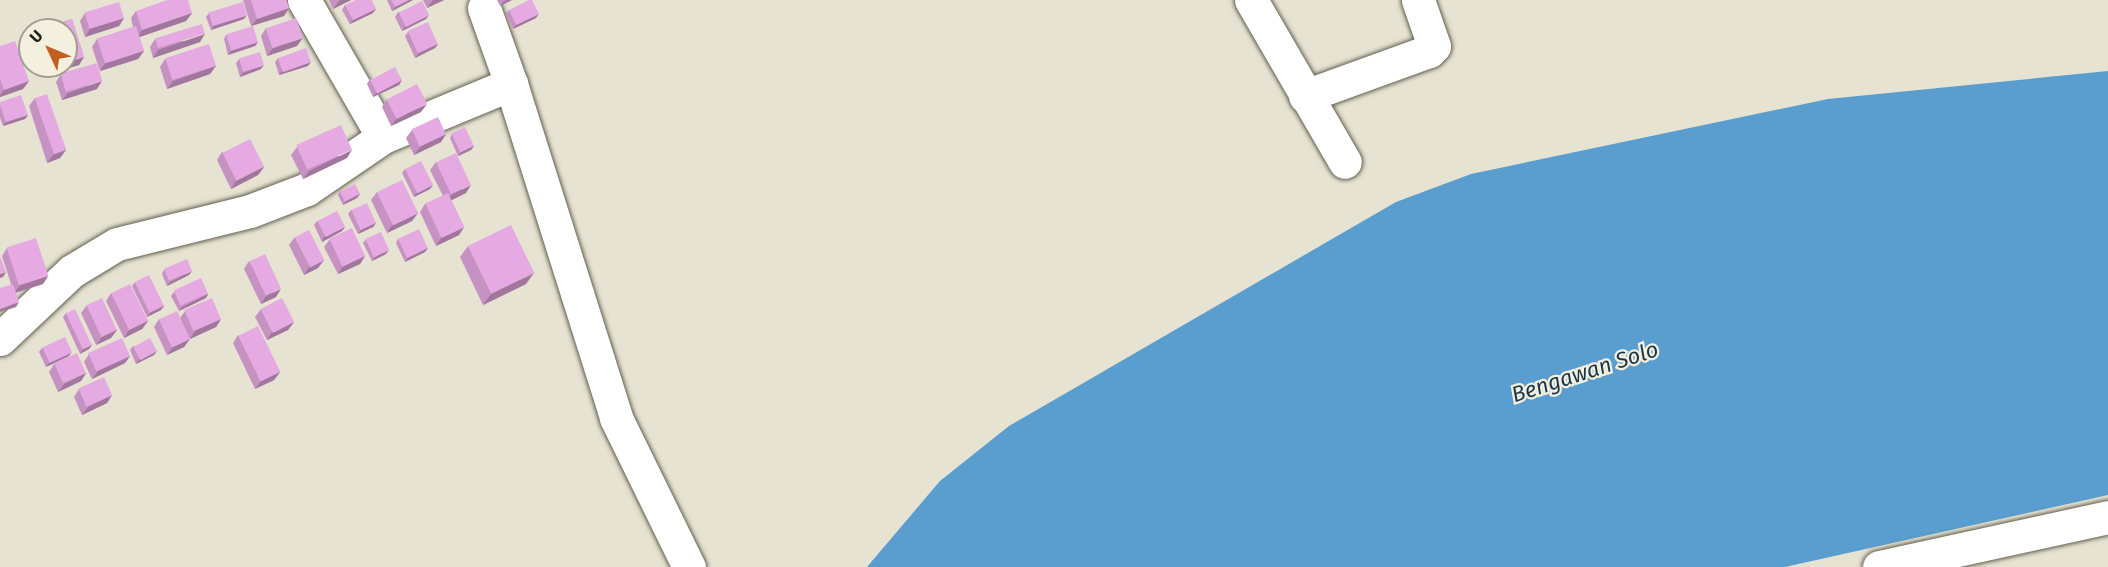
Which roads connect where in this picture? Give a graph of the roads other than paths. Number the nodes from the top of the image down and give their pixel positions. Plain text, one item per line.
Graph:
1 (304, 0) edge
2 (1251, 0) edge
3 (1418, 0) edge
4 (484, 8) dead end
5 (511, 84) junction
6 (1305, 96) junction
7 (383, 137) junction
8 (1345, 162) dead end
9 (0, 339) edge
10 (2108, 518) edge
11 (689, 567) edge
12 (1879, 567) edge

1 - 7 street
2 - 6 street
3 - 6 street
4 - 5 street
5 - 7 street
5 - 11 street
6 - 8 street
7 - 9 street
10 - 12 street

